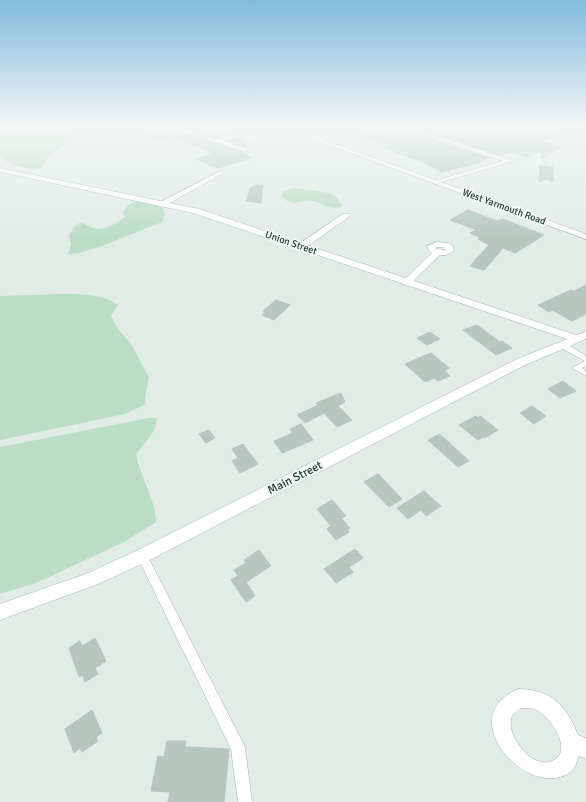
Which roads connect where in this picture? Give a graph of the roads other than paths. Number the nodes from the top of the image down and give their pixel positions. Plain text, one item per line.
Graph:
1 (390, 165) edge
2 (498, 165) edge
3 (0, 170) edge
4 (220, 173) dead end
5 (436, 182) junction
6 (163, 203) junction
7 (346, 216) dead end
8 (586, 237) edge
9 (302, 246) junction
10 (438, 252) dead end
11 (407, 282) junction
12 (581, 337) edge
13 (562, 345) junction
14 (586, 349) edge
15 (577, 354) junction
16 (586, 359) edge
17 (586, 363) edge
18 (586, 374) edge
19 (142, 556) junction
20 (0, 612) edge
21 (245, 802) edge

1 - 5 main road, West Yarmouth Road
2 - 5 main road
3 - 6 main road, Union Street
4 - 6 main road
5 - 8 main road, West Yarmouth Road
6 - 9 main road, Union Street
7 - 9 main road
9 - 11 main road, Union Street
10 - 11 main road
11 - 12 main road, Union Street
12 - 13 main road, Main Street
13 - 15 lane
13 - 19 main road, Main Street
14 - 15 lane
15 - 16 lane
17 - 18 lane
19 - 20 main road, Main Street
19 - 21 lane

